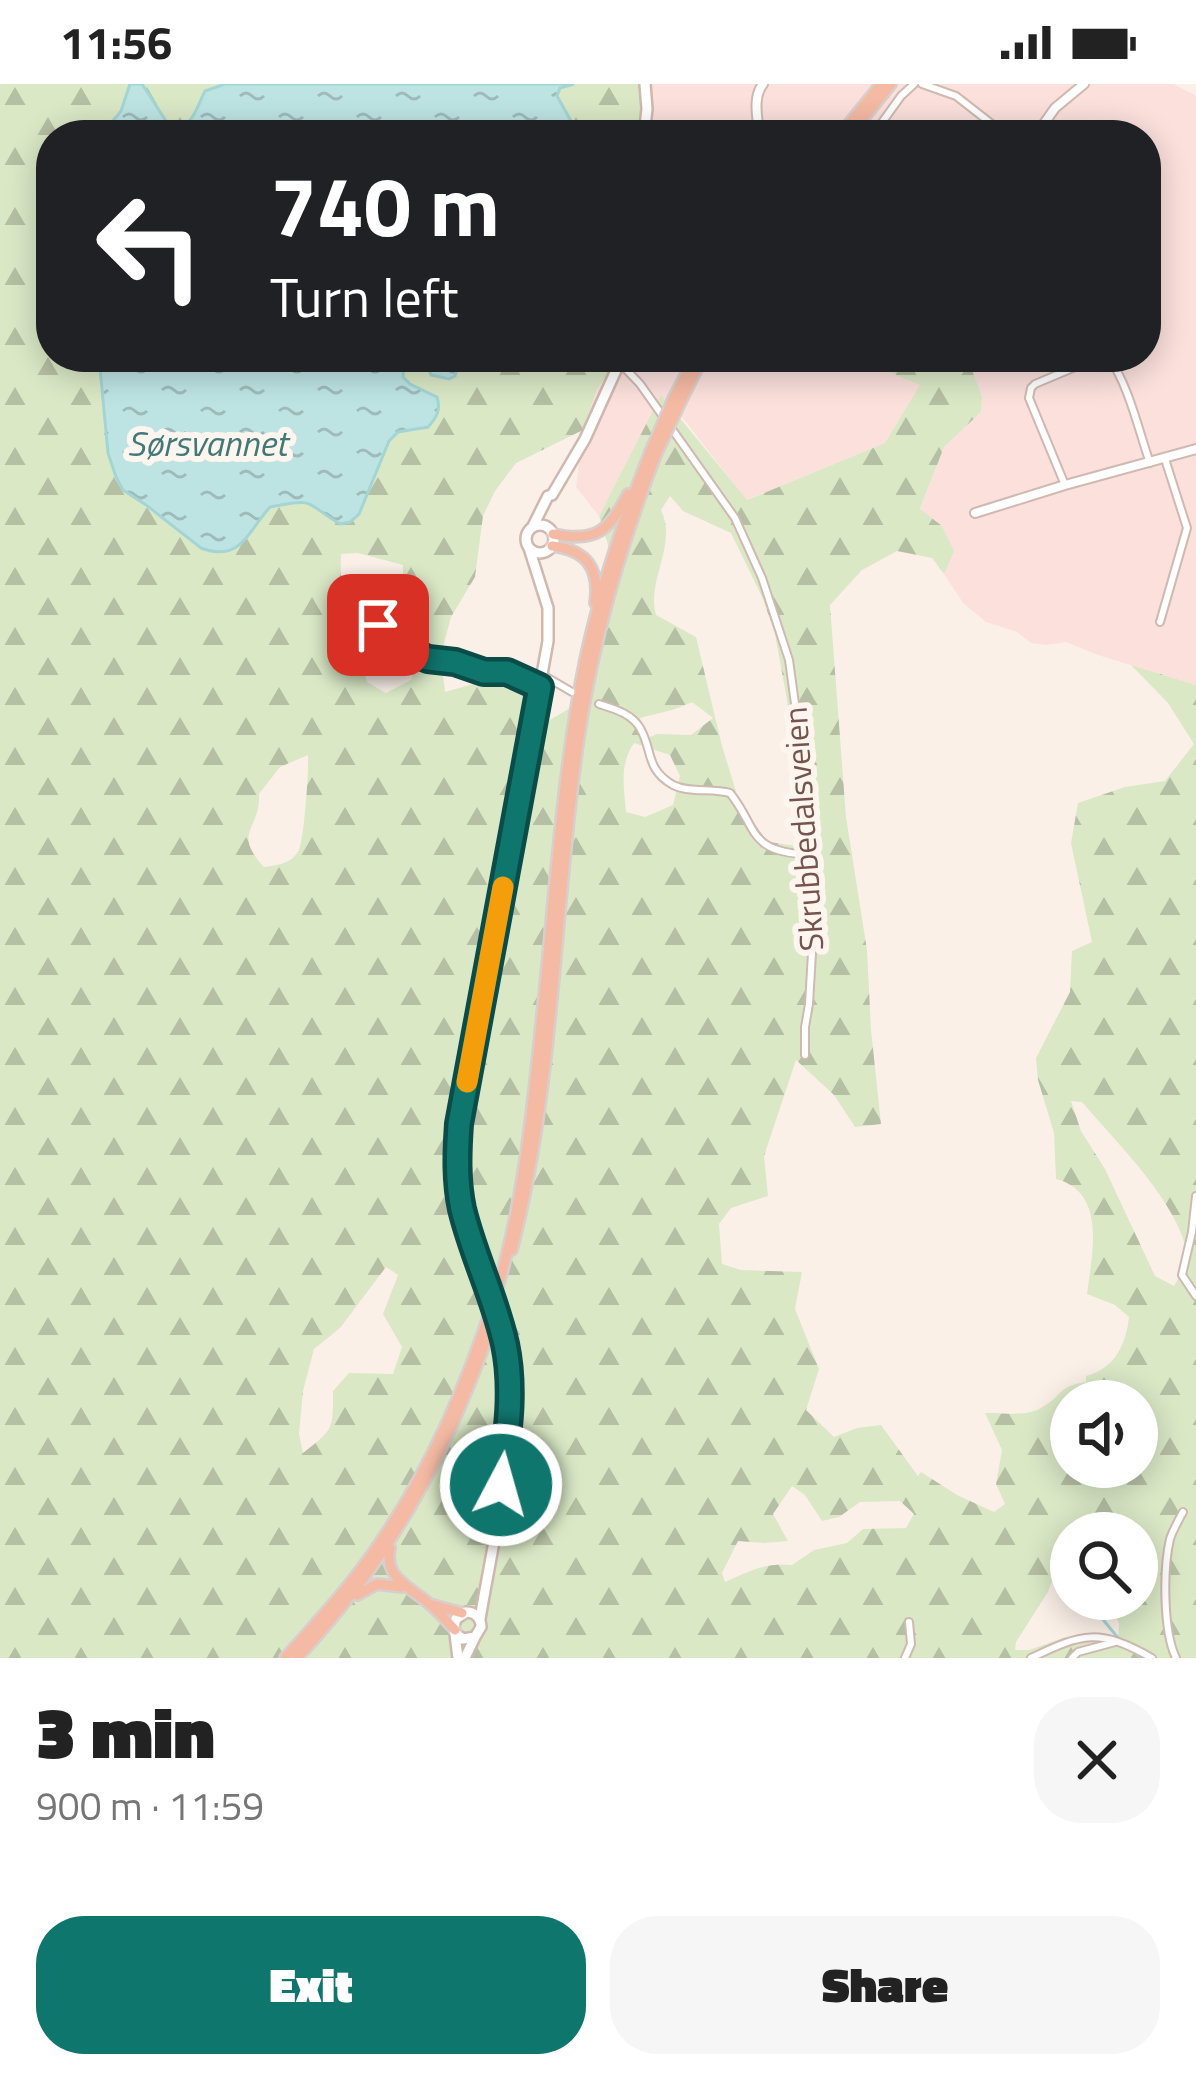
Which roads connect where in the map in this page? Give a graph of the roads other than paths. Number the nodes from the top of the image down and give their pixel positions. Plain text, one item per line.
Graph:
1 (645, 84) edge
2 (881, 84) edge
3 (891, 84) edge
4 (918, 84) edge
5 (1084, 84) edge
6 (759, 85) edge
7 (646, 109) junction
8 (645, 120) edge
9 (649, 120) edge
10 (758, 120) edge
11 (852, 120) edge
12 (862, 120) edge
13 (885, 120) edge
14 (987, 120) edge
15 (1047, 120) edge
16 (616, 372) edge
17 (630, 372) edge
18 (692, 372) edge
19 (1066, 372) edge
20 (1118, 372) edge
21 (1196, 449) edge
22 (653, 453) junction
23 (1165, 459) junction
24 (1150, 464) junction
25 (1065, 485) junction
26 (552, 495) junction
27 (976, 513) dead end
28 (533, 526) junction
29 (551, 540) junction
30 (529, 548) junction
31 (542, 581) junction
32 (1160, 622) dead end
33 (378, 625) dead end
34 (586, 659) junction
35 (542, 681) junction
36 (572, 692) dead end
37 (599, 704) dead end
38 (800, 854) junction
39 (805, 1055) dead end
40 (1196, 1196) edge
41 (1196, 1296) edge
42 (412, 1507) junction
43 (1183, 1512) dead end
44 (484, 1587) junction
45 (407, 1588) junction
46 (428, 1603) junction
47 (464, 1613) junction
48 (480, 1619) junction
49 (332, 1620) junction
50 (909, 1622) dead end
51 (455, 1632) junction
52 (475, 1637) junction
53 (1118, 1642) junction
54 (285, 1658) edge
55 (296, 1658) edge
56 (462, 1658) edge
57 (905, 1658) edge
58 (1031, 1658) edge
59 (1072, 1658) edge
60 (1152, 1658) edge
61 (1176, 1658) edge

1 - 7 main road
2 - 11 highway
3 - 12 highway
4 - 13 street
4 - 14 street
5 - 15 street
6 - 10 street
7 - 8 main road
7 - 9 main road
16 - 26 main road
17 - 38 street, Skrubbedalsveien
18 - 22 highway, bridge
19 - 25 street
20 - 24 street
21 - 23 street
22 - 29 highway
22 - 34 highway
22 - 42 highway
23 - 24 street
23 - 32 street
24 - 25 street
25 - 27 street
26 - 28 main road
26 - 29 main road
28 - 29 main road
28 - 30 main road
29 - 30 main road
29 - 31 main road
29 - 34 highway
30 - 31 main road
31 - 35 main road
33 - 35 street
34 - 54 highway
35 - 36 street
35 - 44 main road, bridge
37 - 38 street
38 - 39 street, Skrubbedalsveien
40 - 41 street
42 - 45 highway
42 - 49 highway
43 - 61 street
44 - 47 main road
44 - 48 main road
45 - 46 highway
45 - 49 highway
46 - 47 highway
46 - 51 highway
47 - 48 main road
47 - 51 main road
48 - 52 main road
49 - 55 highway
50 - 57 street
51 - 52 main road
51 - 56 main road
52 - 56 main road
53 - 58 street
53 - 59 street
53 - 60 street

